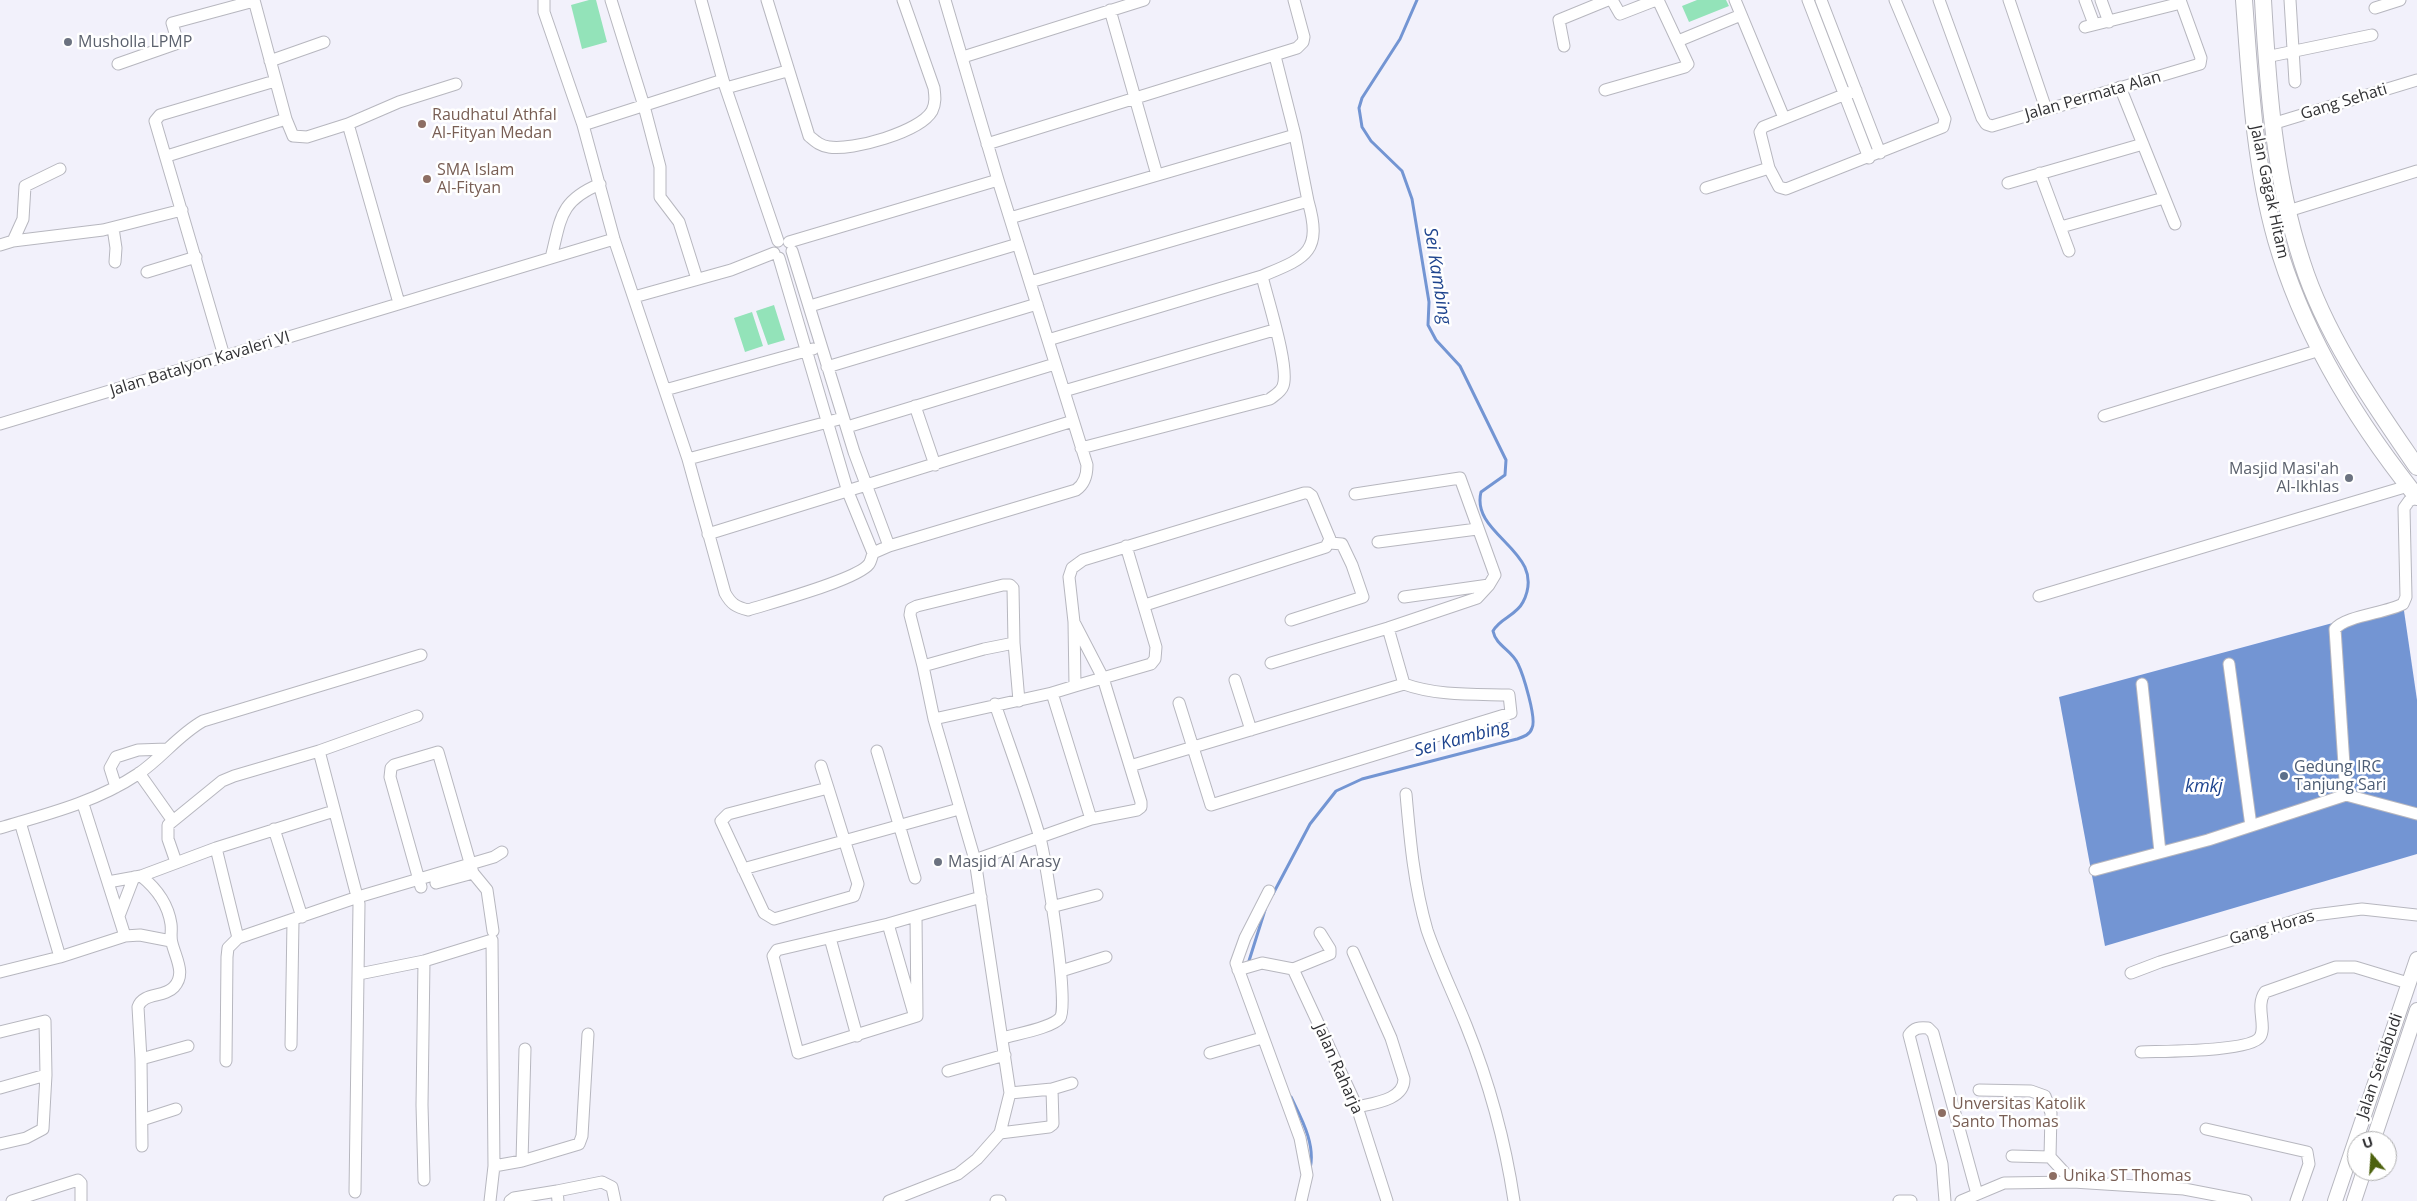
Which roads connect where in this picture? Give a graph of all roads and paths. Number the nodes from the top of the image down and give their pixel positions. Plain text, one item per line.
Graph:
1 (544, 0) edge
2 (611, 0) edge
3 (702, 0) edge
4 (767, 0) edge
5 (903, 0) edge
6 (946, 0) edge
7 (1144, 0) edge
8 (1294, 0) edge
9 (1608, 0) edge
10 (1612, 0) edge
11 (1657, 0) edge
12 (1735, 0) edge
13 (1808, 0) edge
14 (1821, 0) edge
15 (1895, 0) edge
16 (1939, 0) edge
17 (2009, 0) edge
18 (2085, 0) edge
19 (2101, 0) edge
20 (2244, 0) edge
21 (2263, 0) edge
22 (2290, 0) edge
23 (2400, 0) edge
24 (254, 1) edge
25 (2180, 2) edge
26 (2375, 8) dead end
27 (1110, 10) junction
28 (1741, 15) junction
29 (2109, 22) junction
30 (2372, 35) dead end
31 (1678, 41) junction
32 (324, 42) dead end
33 (1564, 46) dead end
34 (2292, 52) junction
35 (1275, 56) junction
36 (963, 57) junction
37 (2266, 57) junction
38 (270, 60) junction
39 (118, 64) dead end
40 (787, 70) junction
41 (2417, 80) edge
42 (275, 81) junction
43 (2295, 82) dead end
44 (456, 84) dead end
45 (725, 84) junction
46 (2120, 87) junction
47 (1605, 90) dead end
48 (1856, 90) junction
49 (1844, 95) junction
50 (1135, 99) junction
51 (644, 106) junction
52 (2046, 108) junction
53 (1784, 118) junction
54 (286, 119) junction
55 (348, 124) junction
56 (2272, 124) junction
57 (583, 125) junction
58 (1295, 135) junction
59 (988, 144) junction
60 (2143, 144) junction
61 (1880, 154) junction
62 (167, 156) junction
63 (1869, 158) junction
64 (1769, 168) junction
65 (60, 169) dead end
66 (2417, 171) edge
67 (2040, 173) junction
68 (1157, 175) junction
69 (998, 180) junction
70 (2008, 183) dead end
71 (600, 184) junction
72 (1706, 188) dead end
73 (2164, 198) junction
74 (1308, 201) junction
75 (182, 210) junction
76 (2288, 211) junction
77 (1010, 218) junction
78 (2175, 224) dead end
79 (113, 228) junction
80 (2061, 228) junction
81 (614, 239) junction
82 (13, 241) junction
83 (1018, 244) junction
84 (0, 245) edge
85 (786, 245) junction
86 (2069, 251) dead end
87 (777, 256) junction
88 (196, 257) junction
89 (551, 258) junction
90 (115, 262) dead end
91 (147, 272) dead end
92 (1262, 276) junction
93 (697, 279) junction
94 (1030, 282) junction
95 (634, 297) junction
96 (399, 303) junction
97 (1037, 304) junction
98 (810, 306) junction
99 (1274, 330) junction
100 (1048, 340) junction
101 (821, 346) junction
102 (2320, 350) junction
103 (806, 352) junction
104 (224, 356) junction
105 (1055, 364) junction
106 (827, 367) junction
107 (665, 390) junction
108 (1064, 391) junction
109 (915, 406) junction
110 (2104, 416) dead end
111 (1073, 421) junction
112 (827, 422) junction
113 (845, 422) junction
114 (0, 424) edge
115 (1081, 448) junction
116 (688, 459) junction
117 (935, 465) junction
118 (2417, 467) edge
119 (867, 486) junction
120 (848, 492) junction
121 (2414, 493) edge
122 (1355, 494) dead end
123 (1477, 529) junction
124 (708, 534) junction
125 (1330, 542) junction
126 (1378, 542) dead end
127 (889, 546) junction
128 (1126, 546) junction
129 (873, 553) junction
130 (1489, 585) junction
131 (2039, 596) dead end
132 (1404, 598) dead end
133 (1144, 605) junction
134 (1291, 620) dead end
135 (1074, 622) junction
136 (1388, 628) junction
137 (1014, 643) junction
138 (421, 655) dead end
139 (1271, 663) dead end
140 (2229, 664) dead end
141 (923, 666) junction
142 (1103, 678) junction
143 (1235, 680) dead end
144 (1404, 684) junction
145 (2142, 684) dead end
146 (1075, 686) junction
147 (1052, 693) junction
148 (1019, 701) junction
149 (1179, 703) dead end
150 (995, 704) junction
151 (417, 716) dead end
152 (934, 719) junction
153 (1251, 730) junction
154 (1193, 747) junction
155 (167, 749) junction
156 (319, 751) junction
157 (877, 751) dead end
158 (821, 766) dead end
159 (1130, 766) junction
160 (139, 773) junction
161 (116, 787) junction
162 (828, 788) junction
163 (1406, 794) dead end
164 (2346, 795) junction
165 (83, 804) junction
166 (959, 810) junction
167 (334, 811) junction
168 (2417, 814) edge
169 (1091, 819) junction
170 (173, 821) junction
171 (20, 822) junction
172 (900, 825) junction
173 (2251, 826) junction
174 (0, 828) edge
175 (274, 829) junction
176 (1040, 839) junction
177 (845, 842) junction
178 (216, 848) junction
179 (502, 852) dead end
180 (2160, 852) junction
181 (975, 860) junction
182 (176, 862) junction
183 (472, 869) junction
184 (743, 869) junction
185 (2095, 870) dead end
186 (137, 877) junction
187 (915, 878) dead end
188 (108, 882) junction
189 (420, 884) junction
190 (1269, 891) dead end
191 (1098, 895) dead end
192 (981, 897) junction
193 (359, 901) junction
194 (1051, 907) junction
195 (2417, 915) edge
196 (119, 916) junction
197 (916, 916) junction
198 (297, 919) junction
199 (888, 924) junction
200 (493, 931) dead end
201 (1320, 933) dead end
202 (125, 936) junction
203 (238, 938) junction
204 (830, 938) junction
205 (171, 941) junction
206 (1353, 952) dead end
207 (60, 957) junction
208 (1106, 957) dead end
209 (2417, 959) edge
210 (424, 961) junction
211 (1240, 969) junction
212 (1293, 969) junction
213 (0, 972) edge
214 (1061, 972) junction
215 (2131, 973) dead end
216 (359, 974) junction
217 (2408, 983) junction
218 (2417, 1010) edge
219 (915, 1018) junction
220 (2414, 1029) edge
221 (0, 1032) edge
222 (588, 1034) dead end
223 (857, 1036) junction
224 (1003, 1038) junction
225 (1262, 1038) junction
226 (291, 1045) dead end
227 (188, 1046) dead end
228 (525, 1049) dead end
229 (2141, 1052) dead end
230 (1210, 1054) dead end
231 (1005, 1055) junction
232 (141, 1059) junction
233 (226, 1061) dead end
234 (948, 1071) dead end
235 (46, 1075) junction
236 (1072, 1083) dead end
237 (0, 1088) edge
238 (1052, 1089) junction
239 (1979, 1090) dead end
240 (1010, 1093) junction
241 (1357, 1107) junction
242 (176, 1109) dead end
243 (142, 1120) junction
244 (2206, 1129) dead end
245 (2378, 1131) edge
246 (1000, 1133) junction
247 (0, 1144) edge
248 (142, 1146) dead end
249 (2012, 1156) dead end
250 (2050, 1157) junction
251 (522, 1161) junction
252 (494, 1166) junction
253 (424, 1180) dead end
254 (2361, 1181) edge
255 (2073, 1182) junction
256 (356, 1192) dead end
257 (1977, 1194) junction
258 (558, 1196) edge
259 (12, 1201) edge
260 (81, 1201) edge
261 (490, 1201) edge
262 (510, 1201) edge
263 (615, 1201) edge
264 (889, 1201) edge
265 (996, 1201) edge
266 (1000, 1201) edge
267 (1301, 1201) edge
268 (1387, 1201) edge
269 (1514, 1201) edge
270 (1899, 1201) edge
271 (1911, 1201) edge
272 (1945, 1201) edge
273 (1961, 1201) edge
274 (2246, 1201) edge
275 (2296, 1201) edge
276 (2335, 1201) edge
277 (2354, 1201) edge

1 - 57 street
2 - 51 street
3 - 45 street
4 - 40 street
5 - 40 street
6 - 36 street
7 - 27 street
8 - 35 street
9 - 33 street
10 - 11 street
11 - 31 street
12 - 28 street
13 - 49 street
14 - 48 street
15 - 61 street
16 - 52 street, Jalan Permata Alan
17 - 52 street
18 - 29 street
19 - 29 street
20 - 102 highway, Jalan Gagak Hitam
21 - 37 highway, Jalan Gagak Hitam
22 - 34 street
23 - 26 street
24 - 38 street
24 - 39 street
25 - 29 street
25 - 46 street, Jalan Permata Alan
27 - 36 street
27 - 50 street
28 - 31 street
28 - 53 street
30 - 34 street
31 - 47 street
32 - 38 street
34 - 37 street
34 - 43 street
35 - 50 street
35 - 58 street
36 - 59 street
37 - 56 highway, Jalan Gagak Hitam
38 - 42 street
40 - 45 street
41 - 56 street, Gang Sehati
42 - 54 street
42 - 62 street
44 - 55 street
45 - 51 street
45 - 85 street
46 - 52 street, Jalan Permata Alan
46 - 60 street
48 - 49 street
48 - 61 street
49 - 53 street
49 - 63 street
50 - 59 street
50 - 68 street
51 - 57 street
51 - 93 street
53 - 64 street
54 - 55 street
54 - 62 street
55 - 96 street
56 - 76 highway, Jalan Gagak Hitam
57 - 71 street
58 - 68 street
58 - 74 street
59 - 69 street
60 - 67 street
60 - 73 street
61 - 63 street
62 - 75 street
63 - 64 street
64 - 72 street
65 - 82 street
66 - 76 street
67 - 70 street
67 - 80 street
68 - 77 street
69 - 77 street
69 - 85 street
71 - 81 street
71 - 89 street
73 - 78 street
73 - 80 street
74 - 92 street
74 - 94 street
75 - 79 street
75 - 88 street
76 - 118 highway, Jalan Gagak Hitam
77 - 83 street
79 - 82 street
79 - 90 street
80 - 86 street
81 - 89 street, Jalan Batalyon Kavaleri VI
81 - 95 street
82 - 84 street
83 - 94 street
83 - 98 street
85 - 87 street
85 - 87 street
85 - 98 street
87 - 93 street
87 - 103 street
88 - 91 street
88 - 104 street
89 - 96 street, Jalan Batalyon Kavaleri VI
92 - 99 street
92 - 100 street
93 - 95 street
94 - 97 street
95 - 107 street
96 - 104 street, Jalan Batalyon Kavaleri VI
97 - 100 street
97 - 106 street
98 - 101 street
99 - 108 street
99 - 115 street
100 - 105 street
101 - 103 street
101 - 106 street
102 - 110 street
102 - 121 highway, Jalan Gagak Hitam
103 - 107 street
103 - 112 street
104 - 114 street, Jalan Batalyon Kavaleri VI
105 - 108 street
105 - 109 street
106 - 113 street
107 - 116 street
108 - 111 street
109 - 113 street
109 - 117 street
111 - 115 street
111 - 117 street
112 - 113 street
112 - 116 street
112 - 120 street
113 - 119 street
115 - 127 street
116 - 124 street
117 - 119 street
119 - 120 street
119 - 127 street
120 - 124 street
120 - 129 street
121 - 131 street
121 - 164 street
122 - 123 street
123 - 126 street
123 - 130 street
124 - 129 street
125 - 128 street
125 - 133 street
125 - 134 street
127 - 129 street
128 - 133 street
128 - 135 street
130 - 132 street
130 - 136 street
133 - 142 street
135 - 142 street
135 - 146 street
136 - 139 street
136 - 144 street
137 - 141 street
137 - 141 street
137 - 148 street
138 - 155 street
140 - 173 street
141 - 152 street
142 - 146 street
142 - 159 street
143 - 153 street
144 - 153 street
144 - 154 street
145 - 180 street
146 - 147 street
147 - 148 street
147 - 169 street
148 - 150 street
149 - 154 street
150 - 152 street
150 - 176 street
151 - 156 street
152 - 166 street
153 - 154 street
154 - 159 street
155 - 160 street
155 - 161 street
156 - 167 street
156 - 170 street
157 - 172 street
158 - 162 street
159 - 169 street
160 - 161 street
160 - 170 street
161 - 165 street
162 - 177 street
162 - 184 street
163 - 269 street
164 - 168 street
164 - 173 street
165 - 171 street
165 - 188 street
166 - 172 street
166 - 181 street
167 - 175 street
167 - 193 street
169 - 176 street
170 - 182 street
171 - 174 street
171 - 207 street
172 - 177 street
172 - 187 street
173 - 180 street
175 - 178 street
175 - 198 street
176 - 181 street
176 - 194 street
177 - 184 street
177 - 184 street
178 - 182 street
178 - 203 street
179 - 183 street
180 - 185 street
181 - 192 street
182 - 186 street
183 - 189 street
183 - 189 street
183 - 200 street
186 - 188 street
186 - 196 street
186 - 205 street
188 - 196 street
189 - 193 street
190 - 211 street
191 - 194 street
192 - 197 street
192 - 224 street
193 - 198 street
193 - 216 street
194 - 214 street
195 - 215 street, Gang Horas
196 - 202 street
197 - 199 street
197 - 219 street
198 - 203 street
198 - 226 street
199 - 204 street
199 - 219 street
201 - 212 street
202 - 205 street
202 - 207 street
203 - 233 street
204 - 223 street
204 - 223 street
205 - 232 street
206 - 241 street
207 - 213 street
208 - 214 street
209 - 217 main road, Jalan Setiabudi
210 - 216 street
210 - 252 street
210 - 253 street
211 - 212 street
211 - 225 street
212 - 241 street, Jalan Raharja
214 - 224 street
216 - 256 street
217 - 229 street
217 - 276 main road, Jalan Setiabudi
218 - 220 main road, Jalan Setiabudi
219 - 223 street
220 - 245 main road, Jalan Setiabudi
221 - 235 street
222 - 251 street
224 - 231 street
225 - 230 street
225 - 267 street
227 - 232 street
228 - 251 street
231 - 234 street
231 - 240 street
232 - 243 street
235 - 237 street
235 - 247 street
236 - 238 street
238 - 240 street
238 - 246 street
239 - 250 street
240 - 246 street
241 - 268 street, Jalan Raharja
242 - 243 street
243 - 248 street
244 - 275 street
246 - 264 street
249 - 250 street
250 - 255 street
251 - 252 street
252 - 261 street
254 - 277 main road
255 - 257 street
255 - 274 street
257 - 272 street
257 - 273 street
258 - 262 street
258 - 263 street
259 - 260 street
265 - 266 street
270 - 271 street

